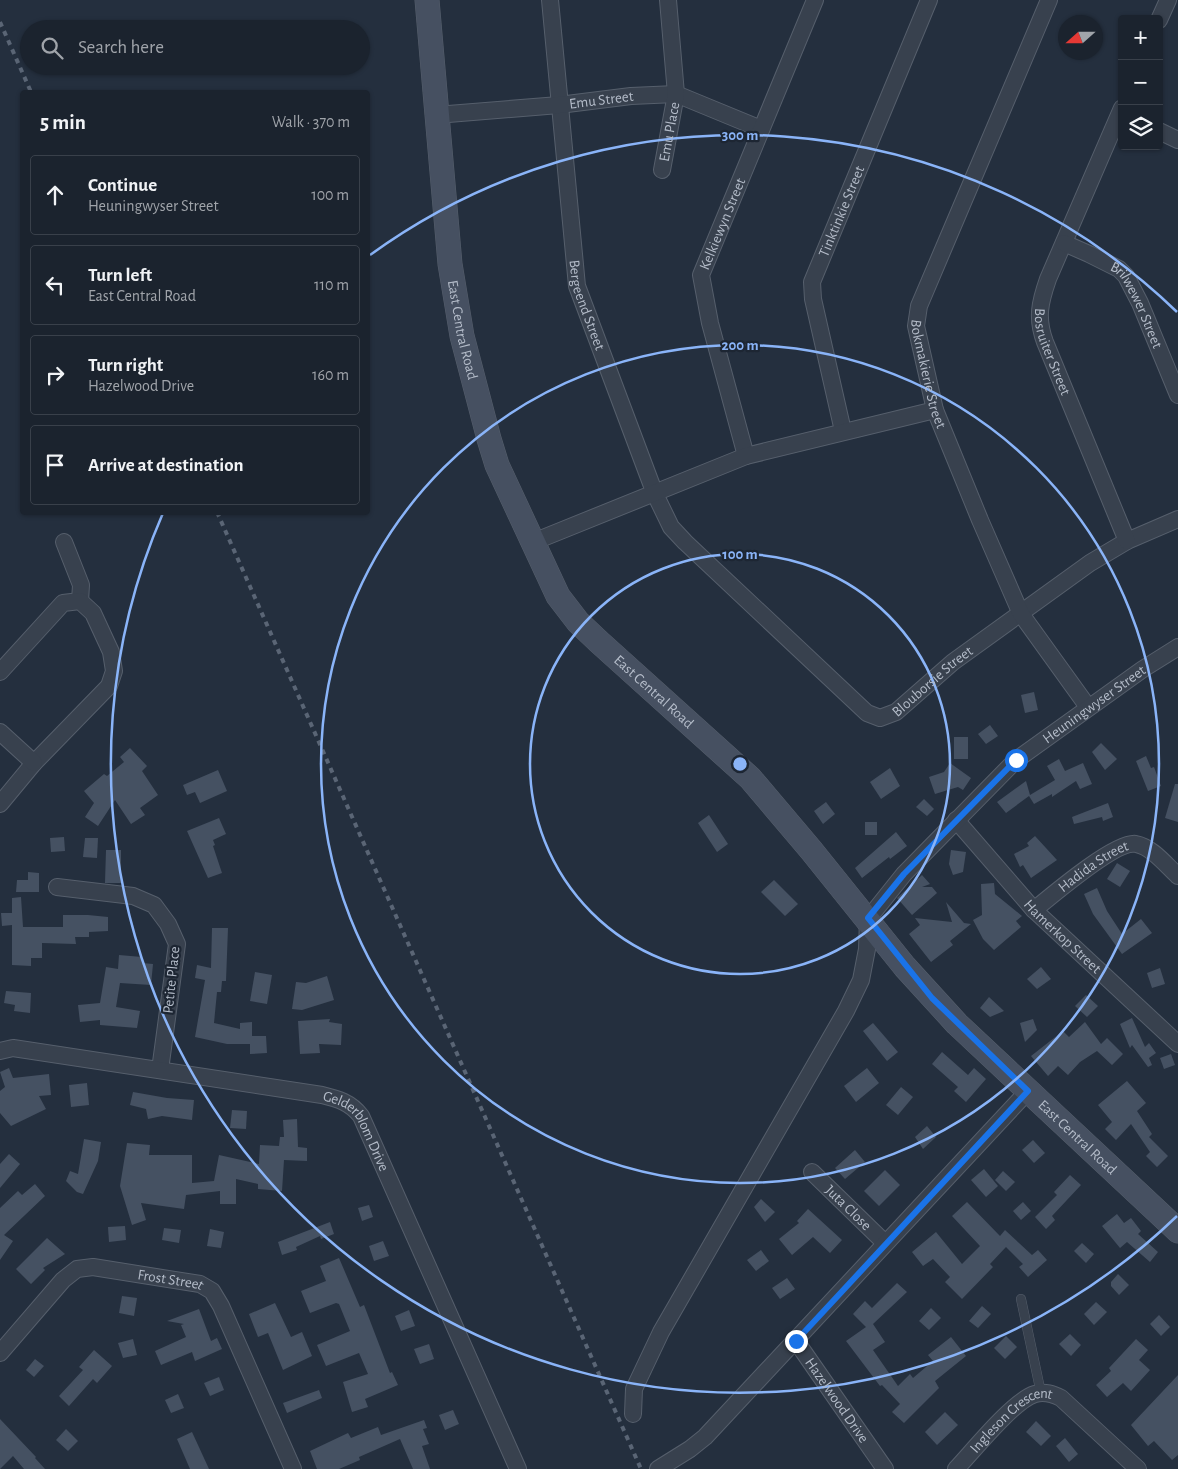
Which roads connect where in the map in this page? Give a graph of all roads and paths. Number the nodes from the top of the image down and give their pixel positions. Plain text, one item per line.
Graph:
1 (426, 0) edge
2 (550, 0) edge
3 (668, 0) edge
4 (815, 0) edge
5 (929, 0) edge
6 (1049, 0) edge
7 (1168, 0) edge
8 (1161, 15) edge
9 (676, 94) junction
10 (558, 105) junction
11 (436, 115) junction
12 (1118, 120) edge
13 (761, 130) junction
14 (1163, 133) edge
15 (1178, 140) edge
16 (662, 170) dead end
17 (1064, 243) junction
18 (1178, 396) edge
19 (935, 410) junction
20 (843, 431) junction
21 (746, 456) junction
22 (655, 494) junction
23 (1178, 519) edge
24 (1127, 540) junction
25 (64, 542) dead end
26 (533, 542) junction
27 (80, 601) junction
28 (1021, 614) junction
29 (1178, 647) edge
30 (0, 672) edge
31 (1088, 708) junction
32 (0, 732) edge
33 (34, 763) junction
34 (0, 804) edge
35 (956, 820) junction
36 (1178, 876) edge
37 (58, 887) dead end
38 (1034, 910) junction
39 (868, 918) junction
40 (1178, 1044) edge
41 (0, 1051) edge
42 (160, 1070) junction
43 (1028, 1091) junction
44 (812, 1172) dead end
45 (1178, 1231) edge
46 (885, 1243) junction
47 (1021, 1299) dead end
48 (796, 1341) junction
49 (0, 1353) edge
50 (1041, 1393) junction
51 (633, 1414) dead end
52 (293, 1469) edge
53 (518, 1469) edge
54 (658, 1469) edge
55 (885, 1469) edge
56 (956, 1469) edge
57 (1138, 1469) edge

1 - 11 street, East Central Road
2 - 10 street, Bergeend Street
3 - 9 street, Emu Place
4 - 13 street, Kelkiewyn Street
5 - 20 street, Tinktinkie Street
6 - 19 street, Bokmakierie Street
7 - 8 street
9 - 10 street, Emu Street
9 - 13 street, Emu Street
9 - 16 street, Emu Place
10 - 11 street, Emu Street
10 - 22 street, Bergeend Street
11 - 26 street, East Central Road
12 - 17 street, Bosruiter Street
13 - 21 street, Kelkiewyn Street
14 - 15 street
17 - 18 street, Brilwewer Street
17 - 24 street, Bosruiter Street
19 - 20 street
19 - 28 street, Bokmakierie Street
20 - 21 street
21 - 22 street
22 - 26 street
22 - 28 street, Blouborsie Street
23 - 24 street, Blouborsie Street
24 - 28 street, Blouborsie Street
25 - 27 street
26 - 39 street, East Central Road
27 - 30 street
27 - 33 street
28 - 31 street, Bokmakierie Street
29 - 31 street, Heuningwyser Street
31 - 35 street, Heuningwyser Street
32 - 33 street
33 - 34 street
35 - 38 street, Hamerkop Street
35 - 39 street, Heuningwyser Street
36 - 38 street, Hadida Street
37 - 42 street, Petite Place
38 - 40 street, Hamerkop Street
39 - 43 street, East Central Road
39 - 51 street
41 - 42 street, Gelderblom Drive
42 - 53 street, Gelderblom Drive
43 - 45 street, East Central Road
43 - 46 street, Hazelwood Drive
44 - 46 street, Juta Close
46 - 48 street, Hazelwood Drive
47 - 50 lane
48 - 54 street
48 - 55 street, Hazelwood Drive
49 - 52 street, Frost Street
50 - 56 street, Ingleson Crescent
50 - 57 street, Ingleson Crescent

